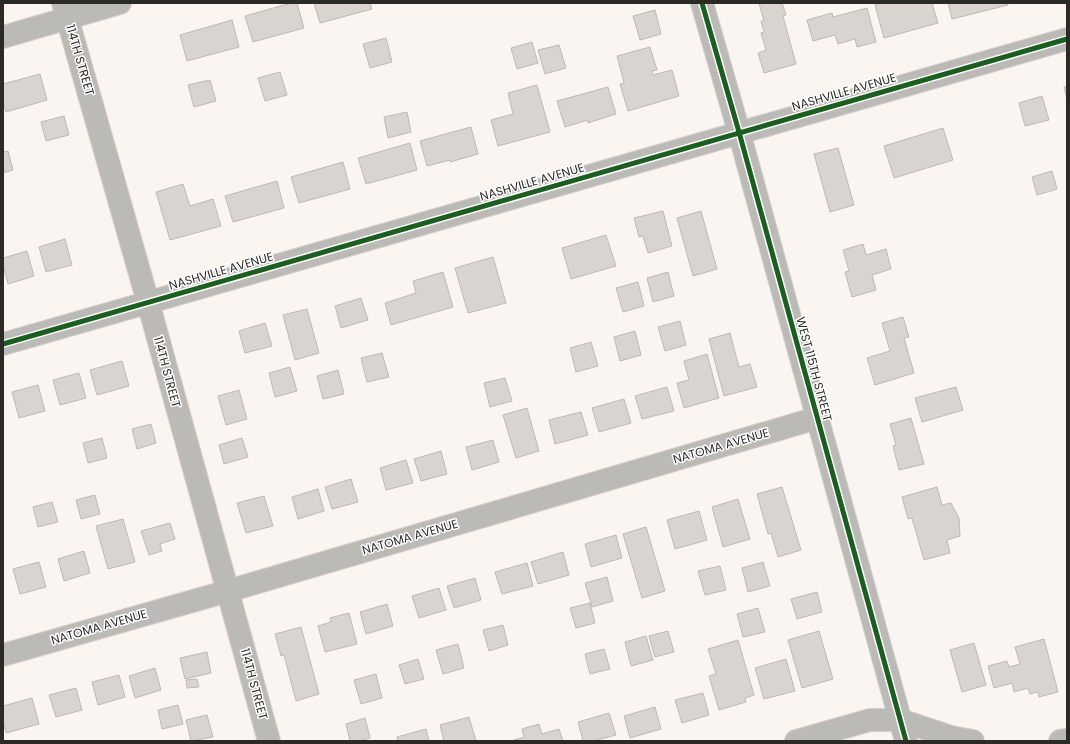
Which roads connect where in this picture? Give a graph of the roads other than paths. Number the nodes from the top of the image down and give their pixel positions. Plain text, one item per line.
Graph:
1 (120, 3) edge
2 (702, 3) edge
3 (66, 11) edge
4 (3, 37) edge
5 (1067, 39) edge
6 (739, 132) junction
7 (148, 302) junction
8 (3, 344) edge
9 (817, 418) junction
10 (228, 591) junction
11 (3, 655) edge
12 (900, 720) junction
13 (1067, 740) edge
14 (269, 741) edge
15 (796, 741) edge
16 (906, 741) edge
17 (973, 741) edge
18 (1060, 741) edge

1 - 3 street
2 - 6 street, WEST 115TH STREET
3 - 4 street
3 - 7 street, 114TH STREET
5 - 6 street, NASHVILLE AVENUE
6 - 7 street, NASHVILLE AVENUE
6 - 9 street, WEST 115TH STREET
7 - 8 street, NASHVILLE AVENUE
7 - 10 street, 114TH STREET
9 - 10 street, NATOMA AVENUE
9 - 12 street, WEST 115TH STREET
10 - 11 street, NATOMA AVENUE
10 - 14 street, 114TH STREET
12 - 15 street
12 - 16 street, WEST 115TH STREET
12 - 17 street
13 - 18 street

